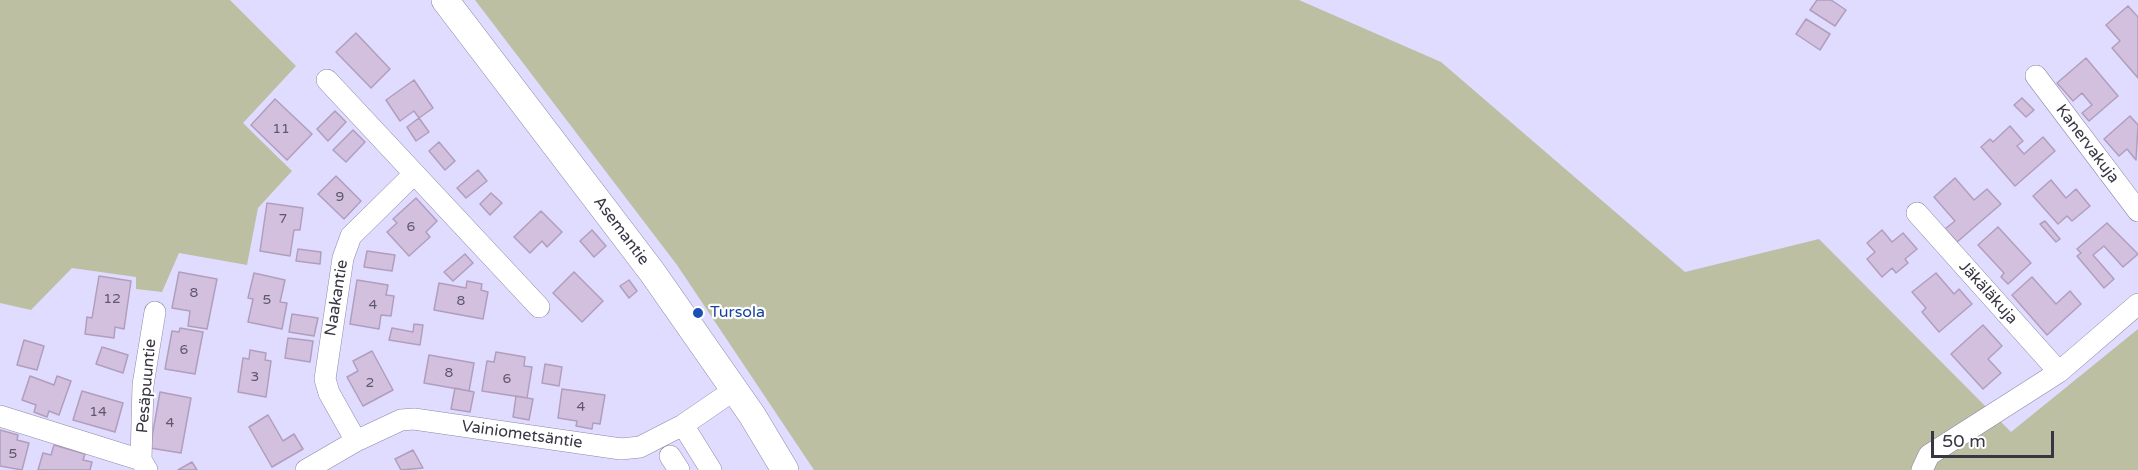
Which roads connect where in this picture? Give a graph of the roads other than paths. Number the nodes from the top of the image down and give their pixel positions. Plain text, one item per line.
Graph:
1 (445, 0) edge
2 (2036, 76) dead end
3 (327, 80) dead end
4 (413, 175) junction
5 (2138, 211) edge
6 (1917, 213) dead end
7 (2138, 304) edge
8 (539, 308) dead end
9 (155, 312) dead end
10 (2059, 372) junction
11 (734, 390) junction
12 (0, 416) edge
13 (687, 432) junction
14 (356, 441) junction
15 (144, 465) edge
16 (306, 470) edge
17 (711, 470) edge
18 (785, 470) edge
19 (1922, 470) edge

1 - 11 main road, Asemantie
2 - 5 street, Kanervakuja
3 - 4 street
4 - 8 street
4 - 14 street, Naakantie
6 - 10 street, Jäkäläkuja
7 - 10 street
9 - 15 street, Pesäpuuntie
10 - 19 street
11 - 13 street, Vainiometsäntie
11 - 18 main road, Asemantie
12 - 15 street, Pesäpuuntie
13 - 14 street, Vainiometsäntie
13 - 17 street
14 - 16 street, Vainiometsäntie

